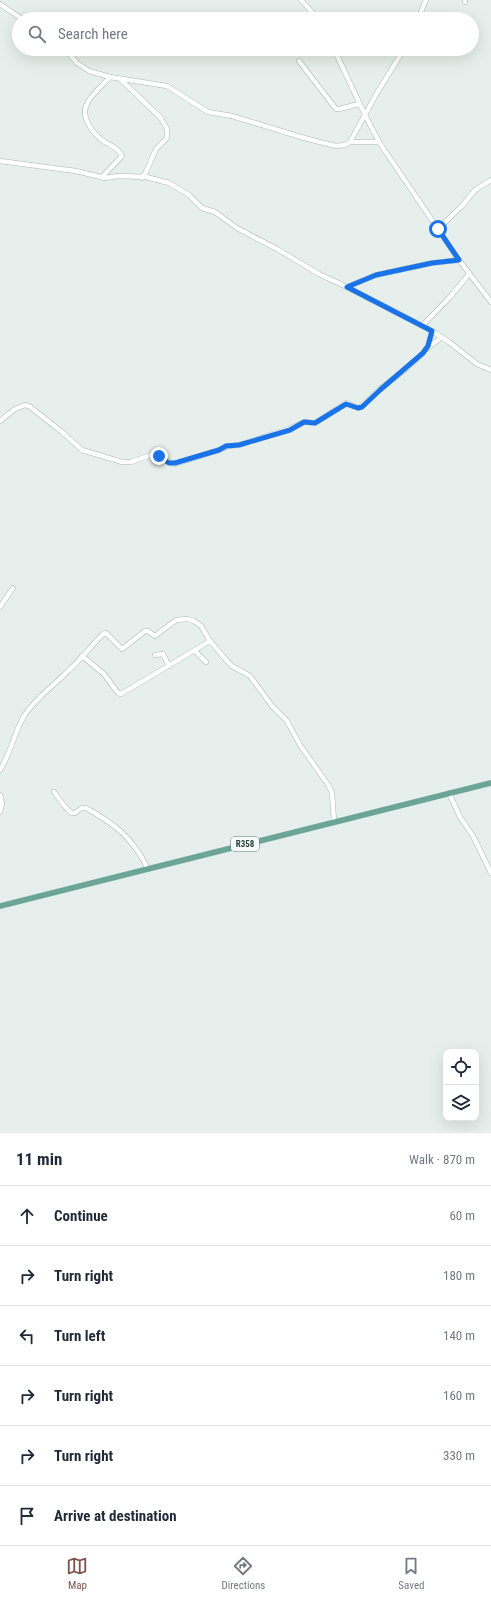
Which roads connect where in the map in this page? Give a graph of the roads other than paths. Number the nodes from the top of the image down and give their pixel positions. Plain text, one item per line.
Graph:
1 (301, 0) edge
2 (426, 0) edge
3 (0, 4) edge
4 (12, 12) edge
5 (312, 12) edge
6 (421, 12) edge
7 (71, 56) edge
8 (337, 56) edge
9 (400, 56) edge
10 (299, 61) dead end
11 (110, 77) junction
12 (119, 79) junction
13 (359, 104) junction
14 (365, 115) junction
15 (350, 142) junction
16 (379, 142) junction
17 (0, 161) edge
18 (102, 177) junction
19 (142, 178) junction
20 (491, 180) edge
21 (438, 229) junction
22 (459, 260) junction
23 (469, 274) junction
24 (347, 287) junction
25 (491, 302) edge
26 (422, 326) junction
27 (432, 331) junction
28 (442, 337) junction
29 (425, 350) junction
30 (491, 370) edge
31 (0, 421) edge
32 (13, 588) dead end
33 (0, 607) edge
34 (210, 641) junction
35 (195, 651) junction
36 (155, 655) dead end
37 (82, 656) junction
38 (206, 662) dead end
39 (169, 666) junction
40 (0, 770) edge
41 (491, 783) edge
42 (54, 792) dead end
43 (449, 793) junction
44 (0, 796) edge
45 (0, 812) edge
46 (334, 821) junction
47 (148, 869) junction
48 (491, 873) edge
49 (0, 906) edge

1 - 5 street
2 - 6 street
3 - 4 street
7 - 11 street
8 - 13 street
9 - 14 street
10 - 13 street
11 - 12 street
11 - 18 street
12 - 15 street
12 - 19 street
13 - 14 street
14 - 15 street
14 - 16 street
15 - 16 street
16 - 21 street
17 - 18 street
18 - 19 street
19 - 24 street
20 - 21 street
21 - 22 street
22 - 23 street
22 - 24 street
23 - 25 street
23 - 26 street
24 - 26 street
26 - 27 street
27 - 28 street
27 - 29 street
28 - 29 street
28 - 30 street
29 - 31 street
32 - 33 street
34 - 35 street
34 - 37 street
34 - 46 street
35 - 38 street
35 - 39 street
36 - 39 street
37 - 39 street
37 - 40 street
41 - 43 main road, R358
42 - 47 street
43 - 46 main road, R358
43 - 48 street
44 - 45 street
46 - 47 main road, R358
47 - 49 main road, R358

